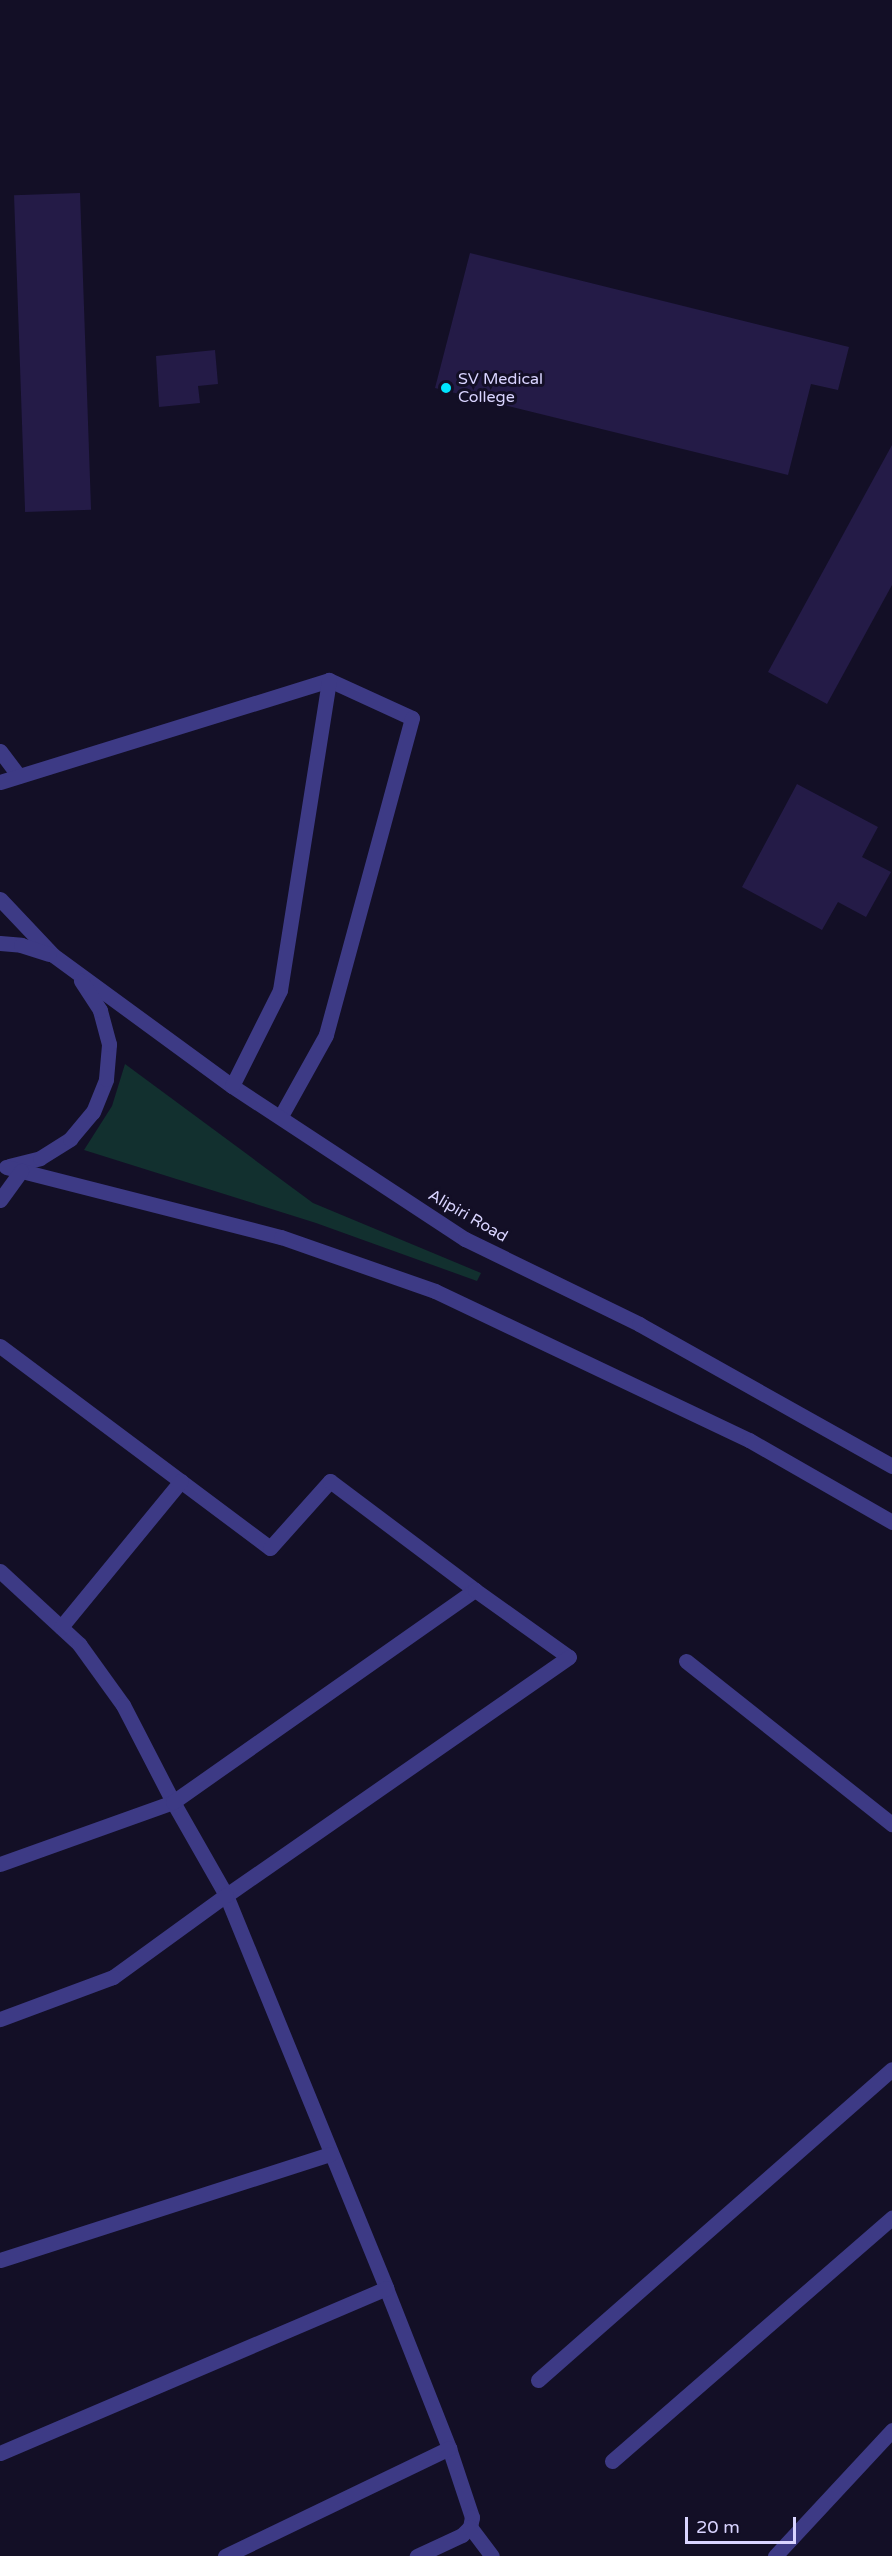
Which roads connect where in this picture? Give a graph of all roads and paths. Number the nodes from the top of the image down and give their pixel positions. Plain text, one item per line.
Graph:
1 (329, 680) junction
2 (0, 751) edge
3 (19, 776) junction
4 (0, 782) edge
5 (0, 899) edge
6 (0, 943) edge
7 (52, 955) junction
8 (232, 1086) junction
9 (281, 1116) junction
10 (3, 1167) edge
11 (21, 1171) junction
12 (0, 1200) edge
13 (0, 1346) edge
14 (892, 1466) edge
15 (181, 1481) junction
16 (892, 1522) edge
17 (0, 1571) edge
18 (475, 1590) junction
19 (61, 1627) junction
20 (686, 1661) dead end
21 (172, 1802) junction
22 (892, 1824) edge
23 (0, 1864) edge
24 (226, 1895) junction
25 (0, 2019) edge
26 (892, 2069) edge
27 (330, 2154) junction
28 (892, 2218) edge
29 (0, 2260) edge
30 (386, 2288) junction
31 (538, 2380) dead end
32 (892, 2430) edge
33 (448, 2448) junction
34 (0, 2453) edge
35 (612, 2461) dead end
36 (470, 2527) junction
37 (225, 2556) edge
38 (417, 2556) edge
39 (492, 2556) edge
40 (775, 2556) edge

1 - 3 street
1 - 8 street
1 - 9 street
2 - 3 street
3 - 4 street
5 - 7 street
6 - 7 street
7 - 8 street, Alipiri Road
7 - 10 street
8 - 9 street, Alipiri Road
9 - 14 street, Alipiri Road
10 - 11 street
11 - 12 street
11 - 16 street
13 - 15 street
15 - 18 street
15 - 19 street
17 - 19 street
18 - 21 street
18 - 24 street
19 - 21 street
20 - 22 street
21 - 23 street
21 - 24 street
24 - 25 street
24 - 27 street
26 - 31 street
27 - 29 street
27 - 30 street
28 - 35 street
30 - 33 street
30 - 34 street
32 - 40 street
33 - 36 street
33 - 37 street
36 - 38 street
36 - 39 street

